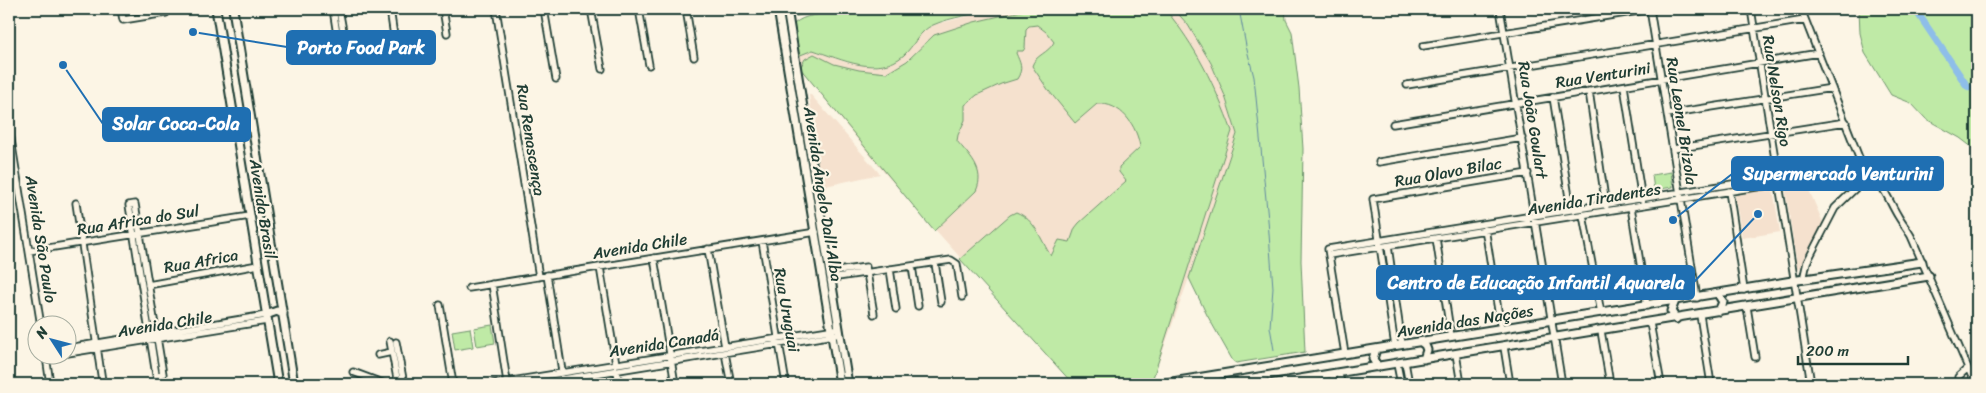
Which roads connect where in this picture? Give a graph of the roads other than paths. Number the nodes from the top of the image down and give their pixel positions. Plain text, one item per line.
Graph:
1 (121, 9) edge
2 (142, 9) edge
3 (165, 9) edge
4 (216, 9) edge
5 (233, 9) edge
6 (333, 9) edge
7 (339, 9) edge
8 (390, 9) edge
9 (443, 9) edge
10 (496, 9) edge
11 (544, 9) edge
12 (591, 9) edge
13 (639, 9) edge
14 (686, 9) edge
15 (778, 9) edge
16 (787, 9) edge
17 (1500, 9) edge
18 (1650, 9) edge
19 (1750, 9) edge
20 (1801, 9) edge
21 (143, 16) junction
22 (1805, 20) junction
23 (1754, 29) junction
24 (447, 33) dead end
25 (1504, 33) junction
26 (395, 43) dead end
27 (1656, 44) junction
28 (1423, 46) dead end
29 (1819, 53) junction
30 (694, 57) dead end
31 (1759, 63) junction
32 (649, 65) dead end
33 (1510, 68) junction
34 (602, 69) dead end
35 (556, 79) dead end
36 (1662, 79) junction
37 (1407, 85) dead end
38 (1624, 86) junction
39 (1832, 88) junction
40 (1589, 91) junction
41 (1553, 97) junction
42 (1764, 98) junction
43 (1516, 104) junction
44 (1667, 114) junction
45 (1846, 122) junction
46 (1393, 124) dead end
47 (9, 127) edge
48 (1770, 134) junction
49 (10, 138) edge
50 (1522, 138) junction
51 (1673, 149) junction
52 (1379, 162) dead end
53 (1862, 163) junction
54 (1865, 172) junction
55 (1528, 173) junction
56 (1777, 176) junction
57 (1778, 184) junction
58 (1729, 191) junction
59 (1680, 192) junction
60 (1680, 199) junction
61 (1643, 202) junction
62 (76, 203) dead end
63 (132, 204) dead end
64 (1607, 207) junction
65 (1631, 207) junction
66 (1572, 210) junction
67 (1584, 214) junction
68 (250, 216) junction
69 (1535, 219) junction
70 (1485, 227) junction
71 (816, 232) junction
72 (137, 234) junction
73 (1436, 238) junction
74 (762, 241) junction
75 (82, 242) junction
76 (1379, 244) junction
77 (1388, 246) junction
78 (708, 249) junction
79 (29, 251) junction
80 (654, 258) junction
81 (1922, 262) junction
82 (935, 263) junction
83 (258, 265) junction
84 (912, 266) junction
85 (600, 267) junction
86 (890, 269) junction
87 (867, 270) junction
88 (547, 275) junction
89 (830, 275) junction
90 (1929, 276) junction
91 (539, 277) junction
92 (1803, 280) junction
93 (1794, 281) junction
94 (148, 284) junction
95 (492, 284) junction
96 (469, 288) dead end
97 (1744, 290) junction
98 (1718, 294) junction
99 (962, 297) dead end
100 (1697, 298) junction
101 (1797, 298) junction
102 (1675, 301) junction
103 (941, 302) dead end
104 (440, 305) dead end
105 (918, 306) dead end
106 (1647, 306) junction
107 (1747, 307) junction
108 (896, 309) dead end
109 (1718, 311) junction
110 (1601, 313) junction
111 (874, 314) dead end
112 (283, 315) junction
113 (1700, 315) junction
114 (39, 316) edge
115 (267, 318) junction
116 (1676, 319) junction
117 (1551, 321) junction
118 (1650, 323) junction
119 (1501, 329) junction
120 (1601, 331) junction
121 (836, 332) junction
122 (1451, 337) junction
123 (153, 338) junction
124 (1554, 338) junction
125 (778, 341) junction
126 (1420, 342) junction
127 (1399, 346) junction
128 (1504, 346) junction
129 (98, 347) junction
130 (78, 348) edge
131 (725, 350) junction
132 (1376, 350) junction
133 (78, 351) edge
134 (392, 352) junction
135 (1345, 354) junction
136 (1456, 354) junction
137 (378, 355) dead end
138 (1755, 356) dead end
139 (671, 359) junction
140 (1424, 359) junction
141 (1401, 363) junction
142 (47, 366) edge
143 (1378, 367) junction
144 (616, 368) junction
145 (1968, 368) junction
146 (353, 372) dead end
147 (1335, 374) junction
148 (159, 375) dead end
149 (563, 379) edge
150 (102, 381) dead end
151 (507, 382) junction
152 (50, 384) edge
153 (278, 384) edge
154 (294, 384) edge
155 (384, 384) edge
156 (398, 384) edge
157 (405, 384) edge
158 (411, 384) edge
159 (452, 384) edge
160 (493, 384) edge
161 (533, 384) edge
162 (619, 384) edge
163 (675, 384) edge
164 (731, 384) edge
165 (786, 384) edge
166 (840, 384) edge
167 (848, 384) edge
168 (1160, 384) edge
169 (1269, 384) edge
170 (1336, 384) edge
171 (1342, 384) edge
172 (1401, 384) edge
173 (1409, 384) edge
174 (1461, 384) edge
175 (1510, 384) edge
176 (1562, 384) edge
177 (1610, 384) edge
178 (1661, 384) edge
179 (1711, 384) edge
180 (1810, 384) edge
181 (1958, 384) edge
182 (1975, 384) edge

1 - 21 street
2 - 21 street
3 - 21 street
4 - 68 main road, Avenida Brasil
5 - 112 main road, Avenida Brasil
6 - 7 street
8 - 26 street
9 - 24 street
10 - 91 street, Rua Renascença
11 - 35 street
12 - 34 street
13 - 32 street
14 - 30 street
15 - 71 main road, Avenida Ângelo Dall'Alba
16 - 89 main road, Avenida Ângelo Dall'Alba
17 - 25 street, Rua João Goulart
18 - 25 street
18 - 27 street, Rua Leonel Brizola
19 - 23 street, Rua Nelson Rigo
20 - 22 street
22 - 23 street
22 - 29 street
23 - 27 street
23 - 31 street, Rua Nelson Rigo
25 - 28 street
25 - 33 street, Rua João Goulart
27 - 33 street
27 - 36 street, Rua Leonel Brizola
29 - 31 street, Rua Venturini
29 - 39 street
31 - 36 street, Rua Venturini
31 - 42 street, Rua Nelson Rigo
33 - 37 street
33 - 43 street, Rua João Goulart
36 - 38 street, Rua Venturini
36 - 44 street, Rua Leonel Brizola
38 - 40 street, Rua Venturini
38 - 61 street
39 - 42 street
39 - 45 street
40 - 41 street, Rua Venturini
40 - 64 street
41 - 43 street, Rua Venturini
41 - 66 street
42 - 44 street
42 - 48 street, Rua Nelson Rigo
43 - 46 street, Rua Venturini
43 - 50 street, Rua João Goulart
44 - 51 street, Rua Leonel Brizola
45 - 48 street
45 - 53 street
47 - 49 street, Avenida São Paulo
48 - 51 street
48 - 56 street, Rua Nelson Rigo
49 - 79 street, Avenida São Paulo
50 - 52 street
50 - 55 street, Rua João Goulart
51 - 59 street, Rua Leonel Brizola
53 - 54 street
53 - 56 street, Avenida Tiradentes
54 - 57 street, Avenida Tiradentes
54 - 81 street
54 - 92 street
55 - 69 street, Rua João Goulart
55 - 76 street, Rua Olavo Bilac
56 - 57 street, Rua Nelson Rigo
56 - 59 street, Avenida Tiradentes
57 - 58 street, Avenida Tiradentes
57 - 93 street, Rua Nelson Rigo
58 - 60 street, Avenida Tiradentes
58 - 97 street
59 - 60 street, Rua Leonel Brizola
59 - 61 street, Avenida Tiradentes
60 - 61 street, Avenida Tiradentes
60 - 100 street, Rua Leonel Brizola
61 - 64 street, Avenida Tiradentes
61 - 65 street, Avenida Tiradentes
62 - 75 street
63 - 72 street
64 - 65 street, Avenida Tiradentes
64 - 66 street, Avenida Tiradentes
64 - 67 street, Avenida Tiradentes
65 - 106 street
66 - 69 street, Avenida Tiradentes
67 - 69 street, Avenida Tiradentes
67 - 110 street
68 - 72 street, Rua Africa do Sul
68 - 83 main road, Avenida Brasil
69 - 70 street, Avenida Tiradentes
69 - 117 street, Rua João Goulart
70 - 73 street, Avenida Tiradentes
70 - 76 street, Avenida Tiradentes
70 - 119 street
71 - 74 street, Avenida Chile
71 - 121 main road, Avenida Ângelo Dall'Alba
72 - 75 street, Rua Africa do Sul
72 - 94 street
72 - 123 street
73 - 77 street, Avenida Tiradentes
73 - 122 street
74 - 78 street, Avenida Chile
74 - 125 street, Rua Uruguai
75 - 79 street, Rua Africa do Sul
75 - 129 street
76 - 77 street, Avenida Tiradentes
76 - 127 street
76 - 135 street, Avenida Tiradentes
77 - 127 street
78 - 80 street, Avenida Chile
78 - 131 street
79 - 114 street, Avenida São Paulo
80 - 85 street, Avenida Chile
80 - 139 street
81 - 90 street
81 - 92 main road, Avenida das Nações
82 - 84 street
82 - 99 street
82 - 103 street
83 - 94 street, Rua Africa
83 - 115 main road, Avenida Brasil
84 - 86 street
84 - 105 street
85 - 88 street, Avenida Chile
85 - 144 street
86 - 87 street
86 - 108 street
87 - 89 street
87 - 111 street
88 - 91 street, Avenida Chile
88 - 149 street
89 - 121 main road, Avenida Ângelo Dall'Alba
90 - 101 main road, Avenida das Nações
90 - 145 street
91 - 95 street, Avenida Chile
92 - 93 main road, Avenida das Nações
93 - 97 main road, Avenida das Nações
93 - 101 street, Rua Nelson Rigo
94 - 123 street
95 - 96 street, Avenida Chile
95 - 151 street
97 - 98 main road, Avenida das Nações
98 - 100 main road, Avenida das Nações
98 - 109 main road
100 - 102 main road, Avenida das Nações
101 - 107 main road, Avenida das Nações
101 - 180 street, Rua Nelson Rigo
102 - 106 main road, Avenida das Nações
102 - 116 main road
104 - 159 street
106 - 110 main road, Avenida das Nações
107 - 109 main road, Avenida das Nações
107 - 138 street
109 - 113 main road, Avenida das Nações
110 - 117 main road, Avenida das Nações
112 - 115 main road
112 - 154 main road, Avenida Brasil
113 - 116 main road, Avenida das Nações
113 - 179 street
115 - 123 street, Avenida Chile
115 - 153 main road, Avenida Brasil
116 - 118 main road, Avenida das Nações
117 - 119 main road, Avenida das Nações
117 - 124 street, Rua João Goulart
118 - 120 main road, Avenida das Nações
118 - 178 street
119 - 122 main road, Avenida das Nações
120 - 124 main road, Avenida das Nações
120 - 177 street
121 - 125 street, Avenida Canadá
121 - 166 main road, Avenida Ângelo Dall'Alba
121 - 167 main road, Avenida Ângelo Dall'Alba
122 - 126 main road, Avenida das Nações
123 - 129 street, Avenida Chile
123 - 148 street
124 - 128 main road, Avenida das Nações
124 - 176 street, Rua João Goulart
125 - 131 street, Avenida Canadá
125 - 165 street, Rua Uruguai
126 - 127 main road, Avenida das Nações
126 - 140 main road
127 - 132 main road, Avenida das Nações
128 - 136 main road, Avenida das Nações
128 - 175 street
129 - 130 street, Avenida Chile
129 - 133 street, Avenida Chile
129 - 150 street
131 - 139 street, Avenida Canadá
131 - 164 street
132 - 135 main road, Avenida das Nações
132 - 143 main road
134 - 137 street
134 - 156 street
134 - 157 street
135 - 168 main road, Avenida das Nações
136 - 140 main road, Avenida das Nações
136 - 174 street
139 - 144 street, Avenida Canadá
139 - 163 street
140 - 141 main road, Avenida das Nações
141 - 143 main road, Avenida das Nações
141 - 172 street
141 - 173 street
142 - 152 street
143 - 147 main road, Avenida das Nações
144 - 149 street, Avenida Canadá
144 - 162 street
145 - 181 street
145 - 182 street
146 - 155 street
147 - 169 main road, Avenida das Nações
147 - 170 street
147 - 171 street
149 - 151 street, Avenida Canadá
149 - 161 street, Avenida Canadá
151 - 160 street, Avenida Canadá
157 - 158 street

